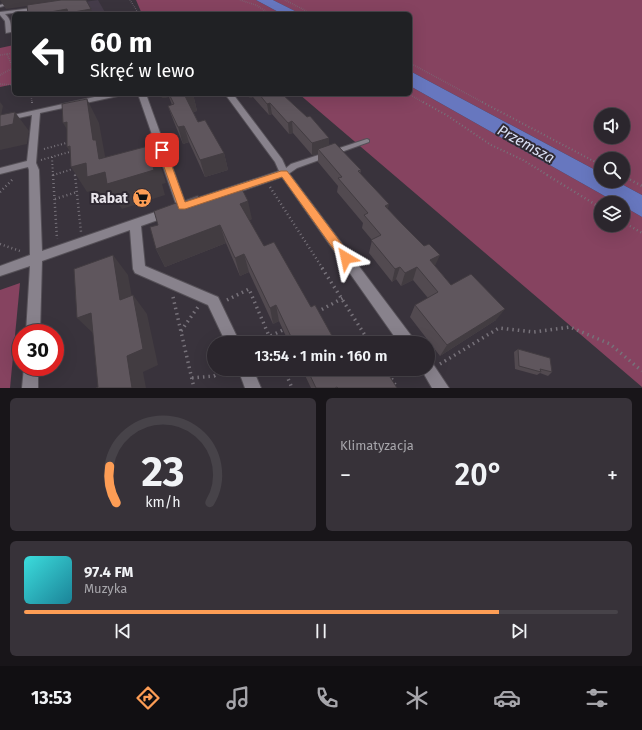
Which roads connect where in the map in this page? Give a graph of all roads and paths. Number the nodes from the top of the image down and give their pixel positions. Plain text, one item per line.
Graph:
1 (23, 0) edge
2 (130, 0) edge
3 (240, 0) edge
4 (284, 0) edge
5 (13, 1) edge
6 (0, 6) edge
7 (45, 7) edge
8 (138, 12) edge
9 (267, 12) edge
10 (308, 12) edge
11 (1, 13) edge
12 (8, 32) dead end
13 (12, 53) edge
14 (7, 54) junction
15 (0, 55) edge
16 (412, 64) edge
17 (12, 66) edge
18 (12, 69) edge
19 (0, 75) edge
20 (0, 84) edge
21 (12, 85) edge
22 (109, 96) edge
23 (143, 96) edge
24 (231, 96) edge
25 (412, 96) edge
26 (36, 112) junction
27 (0, 120) edge
28 (71, 136) edge
29 (367, 141) dead end
30 (72, 142) junction
31 (73, 152) junction
32 (74, 157) edge
33 (32, 158) junction
34 (52, 158) junction
35 (594, 161) edge
36 (74, 163) edge
37 (80, 167) edge
38 (75, 168) junction
39 (0, 170) edge
40 (284, 173) junction
41 (53, 175) junction
42 (265, 179) junction
43 (630, 180) edge
44 (642, 186) edge
45 (77, 192) junction
46 (55, 199) junction
47 (594, 204) edge
48 (182, 207) junction
49 (135, 224) junction
50 (630, 226) edge
51 (642, 233) edge
52 (82, 242) junction
53 (58, 250) junction
54 (36, 258) junction
55 (0, 270) edge
56 (171, 282) junction
57 (343, 298) junction
58 (215, 305) junction
59 (194, 312) dead end
60 (319, 319) edge
61 (33, 324) edge
62 (289, 326) edge
63 (181, 331) junction
64 (230, 336) edge
65 (270, 336) edge
66 (272, 336) edge
67 (366, 336) edge
68 (403, 336) edge
69 (435, 366) edge
70 (642, 371) edge
71 (31, 376) edge
72 (214, 376) edge
73 (248, 376) edge
74 (287, 376) edge
75 (390, 376) edge
76 (433, 376) edge
77 (192, 378) junction
78 (30, 388) edge
79 (194, 388) edge
80 (253, 388) edge
81 (292, 388) edge
82 (397, 388) edge
83 (442, 388) edge

1 - 5 street
2 - 8 path
3 - 9 path
4 - 10 path
5 - 6 street
7 - 11 street
11 - 12 street
13 - 14 path
14 - 15 path
14 - 17 path
16 - 35 path
18 - 19 path
20 - 21 path
22 - 26 street
23 - 48 street
24 - 40 street
25 - 47 path
26 - 27 street
26 - 33 street
28 - 30 path
29 - 40 lane
30 - 31 path
30 - 33 path
31 - 32 path
31 - 34 path
33 - 34 path
33 - 39 street
33 - 54 street
34 - 41 path
36 - 38 path
37 - 38 path
38 - 41 path
38 - 45 path
40 - 42 street
40 - 68 street
41 - 46 path
42 - 48 street
42 - 57 path
43 - 44 path
45 - 46 path
45 - 52 path
46 - 53 path
48 - 49 street
49 - 52 street
49 - 56 street
50 - 51 path
52 - 53 street
53 - 54 street
54 - 55 street
54 - 61 street
56 - 58 street
56 - 63 path
57 - 60 path
57 - 67 path
58 - 64 street
58 - 65 path
59 - 63 path
62 - 66 path
63 - 77 path
69 - 70 path
71 - 78 street
72 - 77 path
73 - 80 street
74 - 81 path
75 - 82 path
76 - 83 street
77 - 79 path

